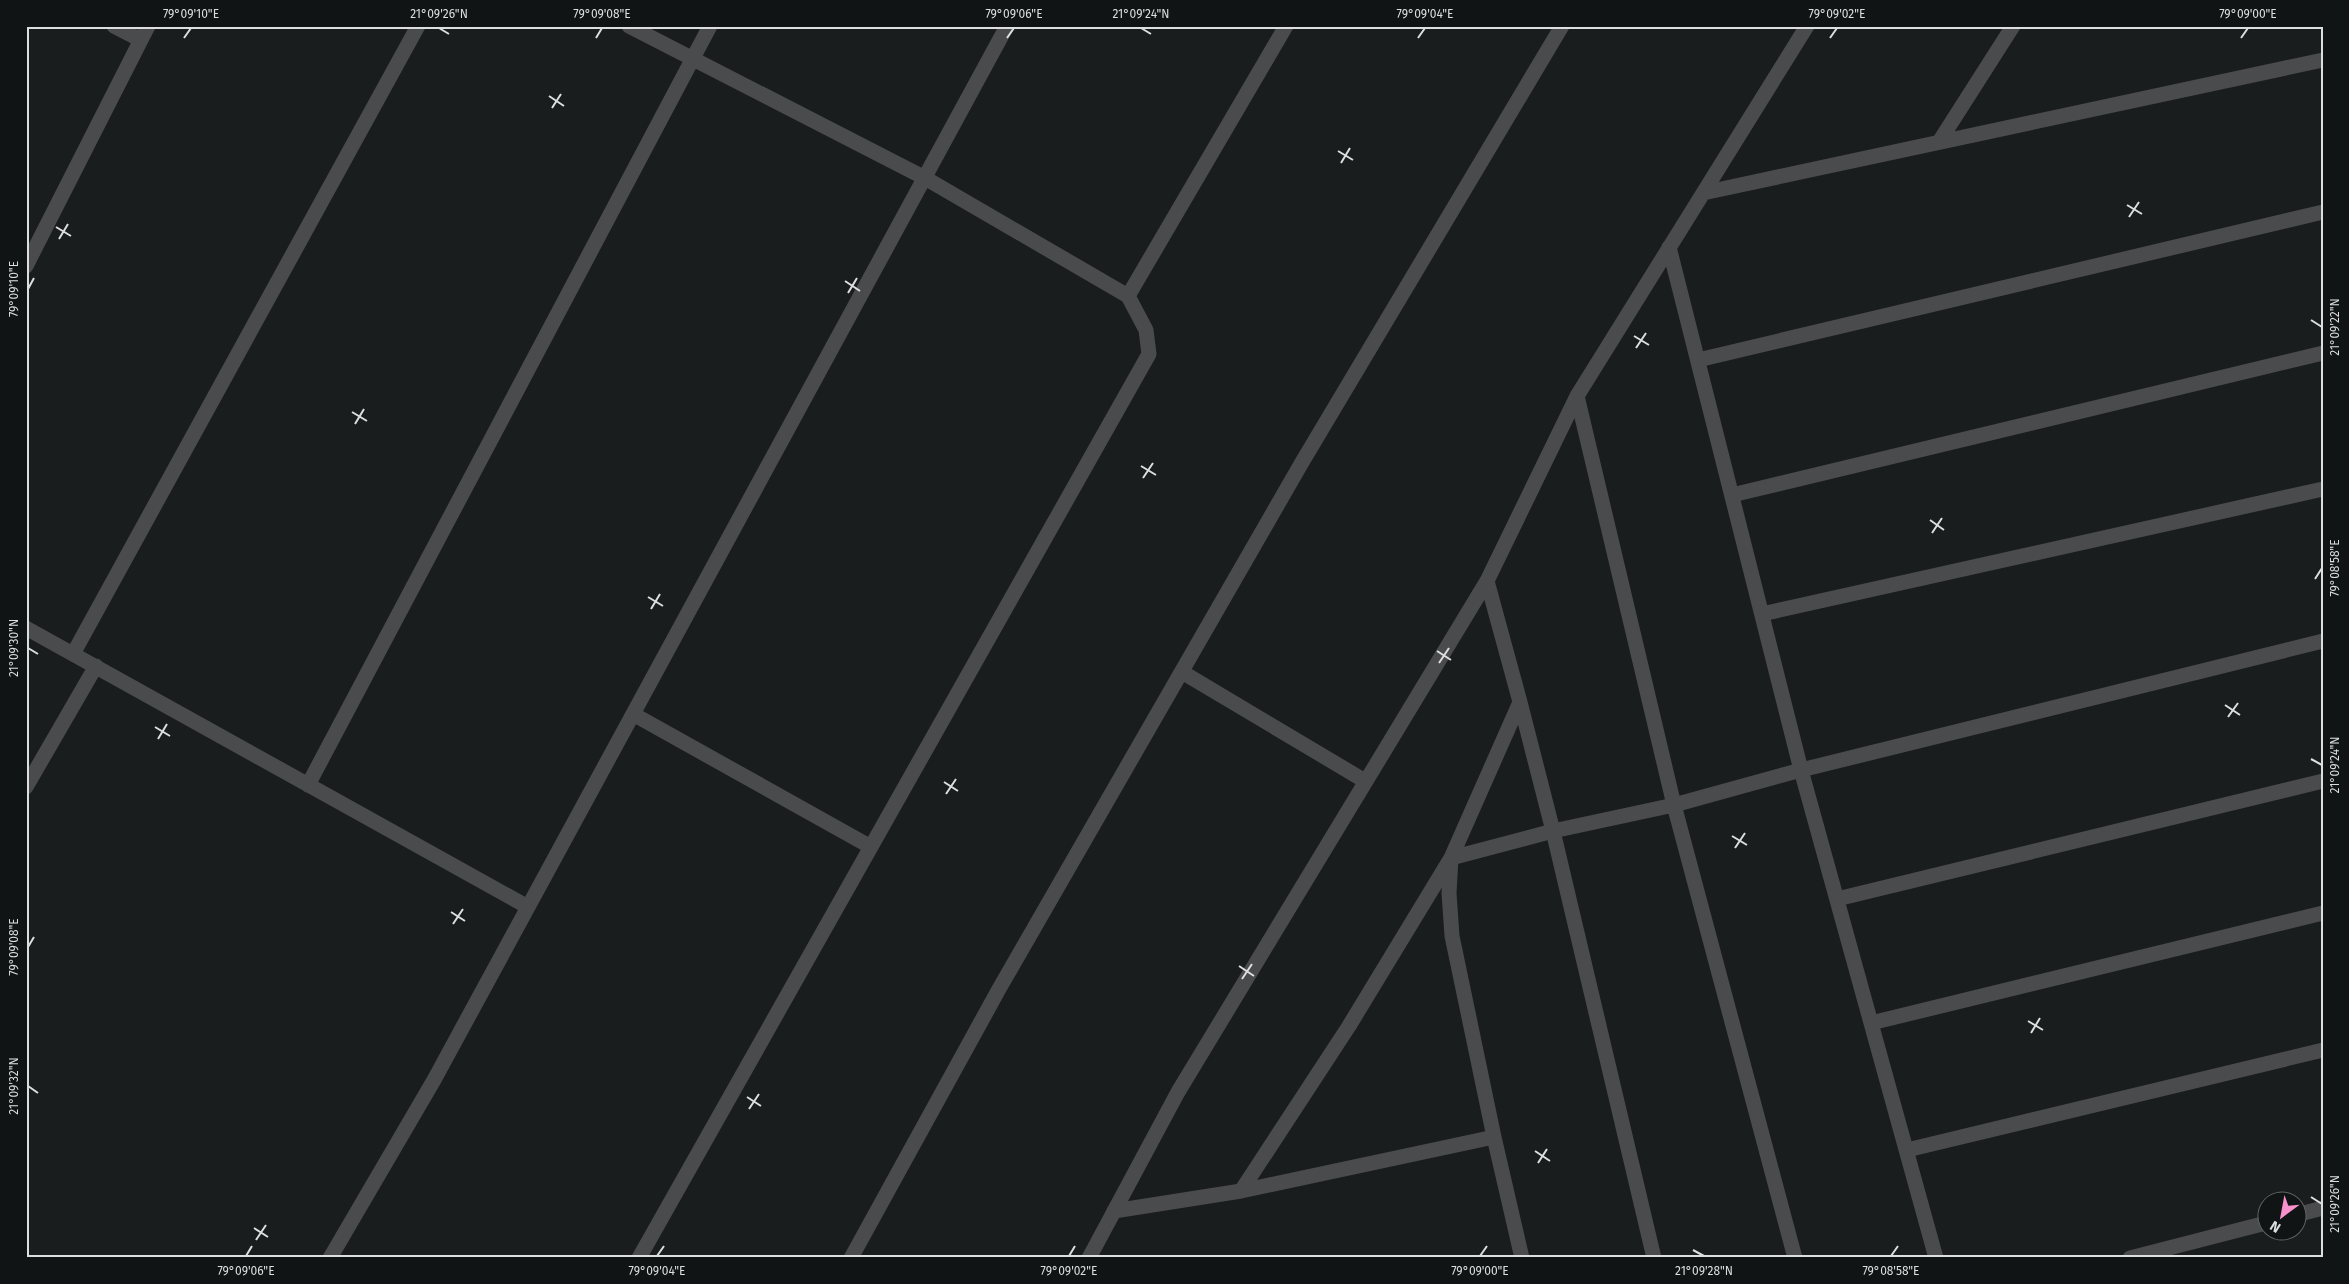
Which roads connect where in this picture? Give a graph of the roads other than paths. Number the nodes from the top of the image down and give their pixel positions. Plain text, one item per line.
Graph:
1 (114, 26) edge
2 (148, 26) edge
3 (418, 26) edge
4 (629, 26) edge
5 (710, 26) edge
6 (1007, 26) edge
7 (1286, 26) edge
8 (1562, 26) edge
9 (1807, 26) edge
10 (2013, 26) edge
11 (141, 40) junction
12 (694, 60) junction
13 (2323, 60) edge
14 (1939, 142) junction
15 (925, 178) junction
16 (1703, 193) junction
17 (2323, 212) edge
18 (1670, 247) junction
19 (26, 266) edge
20 (1128, 296) junction
21 (2323, 353) edge
22 (1698, 360) junction
23 (1577, 396) junction
24 (2323, 489) edge
25 (1732, 495) junction
26 (1488, 581) junction
27 (1762, 614) junction
28 (26, 628) edge
29 (2323, 641) edge
30 (73, 654) junction
31 (96, 666) junction
32 (1182, 672) junction
33 (1520, 702) junction
34 (633, 714) junction
35 (1801, 770) junction
36 (1365, 781) junction
37 (2323, 781) edge
38 (308, 785) junction
39 (26, 787) edge
40 (1674, 805) junction
41 (1553, 831) junction
42 (871, 848) junction
43 (1451, 858) junction
44 (1836, 899) junction
45 (528, 907) junction
46 (2323, 913) edge
47 (1871, 1023) junction
48 (2323, 1050) edge
49 (1494, 1137) junction
50 (1907, 1150) junction
51 (1241, 1191) junction
52 (2323, 1208) edge
53 (1114, 1211) junction
54 (2306, 1212) edge
55 (2256, 1226) edge
56 (330, 1258) edge
57 (639, 1258) edge
58 (852, 1258) edge
59 (1089, 1258) edge
60 (1522, 1258) edge
61 (1654, 1258) edge
62 (1795, 1258) edge
63 (1936, 1258) edge
64 (2130, 1258) edge

1 - 11 street
2 - 11 street
3 - 30 street
4 - 12 street
5 - 12 street
6 - 15 street
7 - 20 street
8 - 32 street
9 - 16 street
10 - 14 street
11 - 19 street
12 - 15 street
12 - 38 street
13 - 14 street
14 - 16 street
15 - 20 street
15 - 34 street
16 - 18 street
17 - 22 street
18 - 22 street
18 - 23 street
20 - 42 street
21 - 25 street
22 - 25 street
23 - 26 street
23 - 40 street
24 - 27 street
25 - 27 street
26 - 33 street
26 - 36 street
27 - 35 street
28 - 30 street
29 - 35 street
30 - 31 street
31 - 38 street
31 - 39 street
32 - 36 street
32 - 58 street
33 - 41 street
33 - 43 street
34 - 42 street
34 - 45 street
35 - 40 street
35 - 44 street
36 - 53 street
37 - 44 street
38 - 45 street
40 - 41 street
40 - 62 street
41 - 43 street
41 - 61 street
42 - 57 street
43 - 49 street
43 - 51 street
44 - 47 street
45 - 56 street
46 - 47 street
47 - 50 street
48 - 50 street
49 - 51 street
49 - 60 street
50 - 63 street
51 - 53 street
52 - 54 street
53 - 59 street
55 - 64 street

